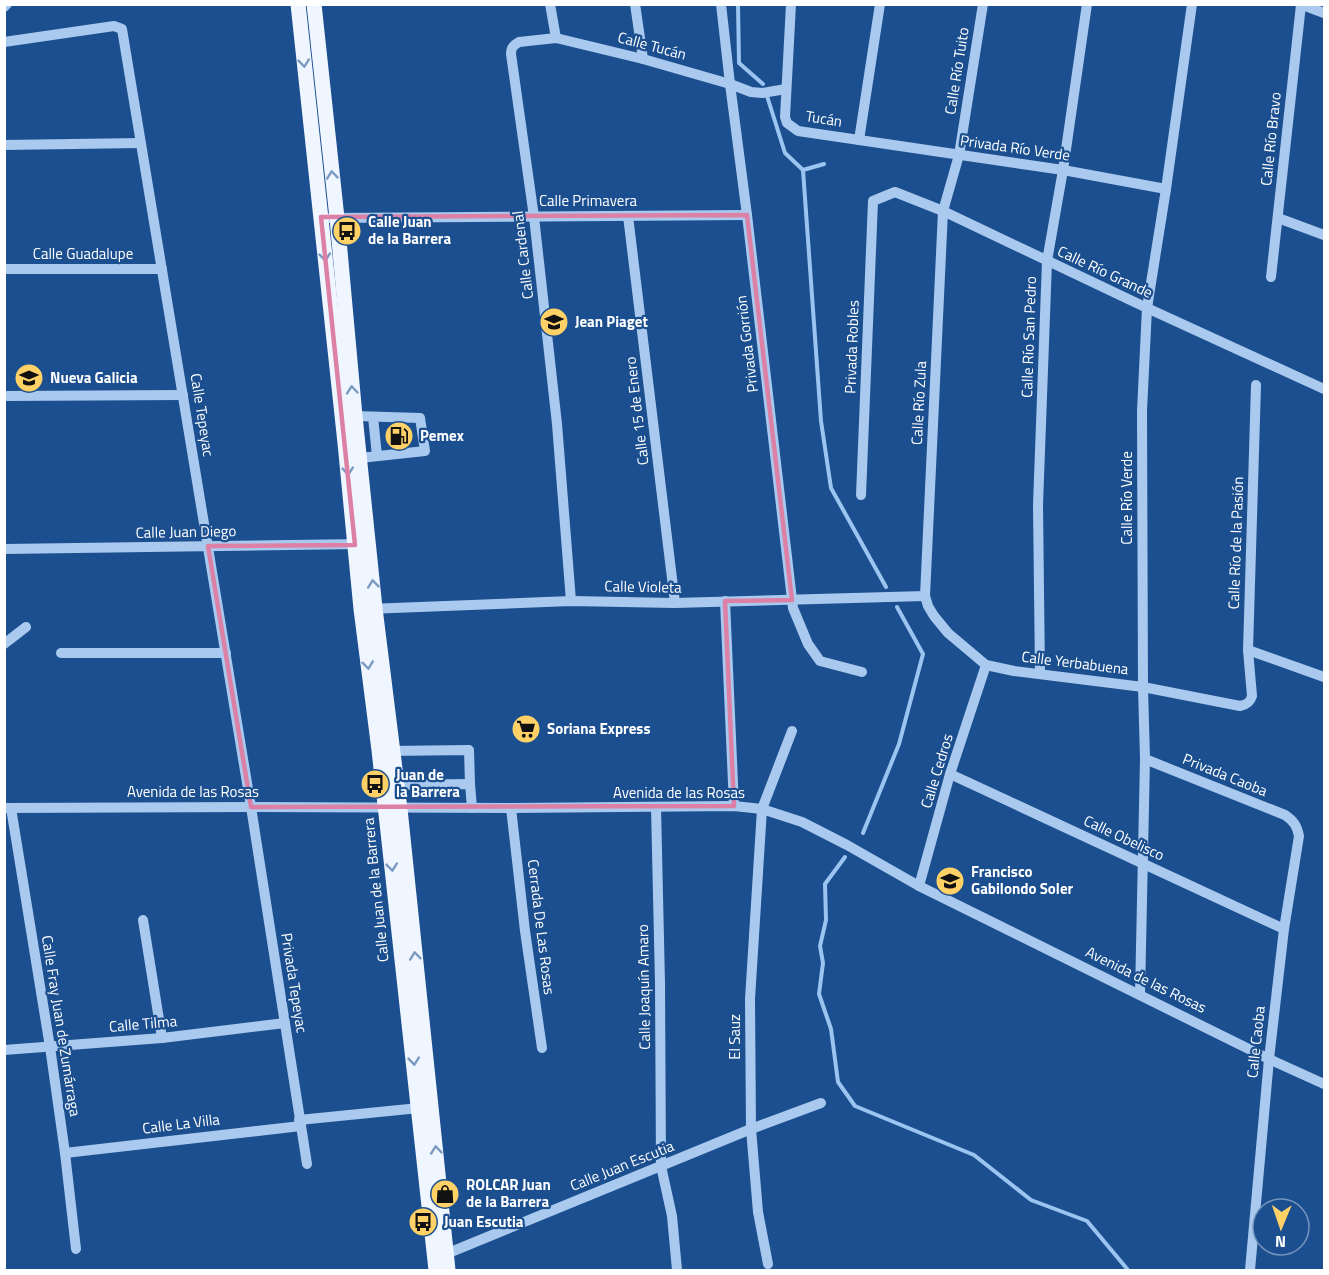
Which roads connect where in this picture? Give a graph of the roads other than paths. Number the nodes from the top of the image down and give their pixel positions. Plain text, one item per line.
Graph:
1 (298, 4) edge
2 (314, 4) edge
3 (550, 4) edge
4 (634, 4) edge
5 (721, 4) edge
6 (791, 4) edge
7 (880, 4) edge
8 (983, 4) edge
9 (1087, 4) edge
10 (1192, 4) edge
11 (1300, 5) edge
12 (1324, 13) edge
13 (556, 38) junction
14 (4, 42) edge
15 (511, 49) joint
16 (643, 59) junction
17 (730, 84) junction
18 (786, 89) junction
19 (859, 140) junction
20 (141, 143) junction
21 (4, 145) edge
22 (959, 155) junction
23 (1063, 170) junction
24 (1166, 189) junction
25 (873, 201) joint
26 (943, 211) junction
27 (747, 215) junction
28 (628, 216) junction
29 (321, 217) junction
30 (534, 217) junction
31 (337, 218) junction
32 (1278, 218) junction
33 (1324, 235) edge
34 (1047, 261) junction
35 (4, 269) edge
36 (162, 269) junction
37 (1271, 277) dead end
38 (1147, 308) junction
39 (1256, 386) dead end
40 (1324, 389) edge
41 (183, 395) junction
42 (4, 396) edge
43 (355, 416) junction
44 (373, 417) junction
45 (351, 442) junction
46 (376, 456) junction
47 (360, 458) junction
48 (861, 495) dead end
49 (362, 544) junction
50 (208, 546) junction
51 (4, 549) edge
52 (926, 596) junction
53 (792, 600) junction
54 (725, 601) junction
55 (571, 602) junction
56 (675, 603) junction
57 (368, 609) junction
58 (26, 627) dead end
59 (4, 644) edge
60 (1248, 650) junction
61 (61, 653) dead end
62 (226, 653) junction
63 (986, 665) junction
64 (862, 672) dead end
65 (1040, 675) junction
66 (1324, 677) edge
67 (1143, 687) junction
68 (1251, 701) joint
69 (792, 731) dead end
70 (385, 750) junction
71 (1145, 759) junction
72 (950, 774) junction
73 (470, 784) junction
74 (390, 785) junction
75 (734, 806) junction
76 (251, 807) junction
77 (656, 807) junction
78 (8, 808) edge
79 (472, 808) junction
80 (511, 808) junction
81 (393, 809) junction
82 (762, 809) junction
83 (1293, 820) joint
84 (1143, 863) junction
85 (919, 886) junction
86 (143, 920) dead end
87 (1284, 929) junction
88 (1140, 994) junction
89 (285, 1023) junction
90 (162, 1038) junction
91 (50, 1047) junction
92 (542, 1048) dead end
93 (4, 1050) edge
94 (1269, 1059) junction
95 (1324, 1084) edge
96 (821, 1103) dead end
97 (419, 1108) junction
98 (300, 1123) junction
99 (751, 1129) junction
100 (65, 1153) junction
101 (307, 1164) dead end
102 (661, 1166) junction
103 (76, 1249) dead end
104 (439, 1260) edge
105 (768, 1264) dead end
106 (448, 1270) edge
107 (677, 1270) edge
108 (1250, 1270) edge

1 -> 29 main road, Calle Juan de la Barrera
31 -> 2 main road, Calle Juan de la Barrera
3 - 13 street
4 - 16 street
5 - 17 street, Privada Gorrión
6 - 18 street
7 - 19 street
8 - 22 street, Calle Río Tuito
9 - 23 street, Calle Río San Pedro
10 - 24 street, Calle Río Verde
11 - 12 street
11 - 32 street, Calle Río Bravo
13 - 15 street, Calle Tucán
13 - 16 street, Calle Tucán
14 - 20 street, Calle Tepeyac
15 - 30 street, Calle Cardenal
16 - 17 street, Calle Tucán
17 - 18 street, Calle Tucán
17 - 27 street, Privada Gorrión
18 - 19 street, Tucán
19 - 22 street, Privada Río Verde
20 - 21 street
20 - 36 street, Calle Tepeyac
22 - 23 street, Privada Río Verde
22 - 26 street, Calle Río Tuito
23 - 24 street, Privada Río Verde
23 - 34 street, Calle Río San Pedro
24 - 38 street, Calle Río Verde
25 - 26 street, Calle Río Grande
25 - 48 street, Privada Robles
26 - 34 street, Calle Río Grande
26 - 52 street, Calle Río Zula
27 - 28 street, Calle Primavera
27 - 53 street, Privada Gorrión
28 - 30 street, Calle Primavera
28 - 56 street, Calle 15 de Enero
29 - 31 street, Calle Primavera
29 -> 45 main road, Calle Juan de la Barrera
30 - 31 street, Calle Primavera
30 - 55 street, Calle Cardenal
43 -> 31 main road, Calle Juan de la Barrera
32 - 33 street
32 - 37 street, Calle Río Bravo
34 - 38 street, Calle Río Grande
34 - 65 street, Calle Río San Pedro
35 - 36 street, Calle Guadalupe
36 - 41 street, Calle Tepeyac
38 - 40 street, Calle Río Grande
38 - 67 street, Calle Río Verde
39 - 60 street, Calle Río de la Pasión
41 - 42 street
41 - 50 street, Calle Tepeyac
43 - 44 street
43 - 45 main road, Calle Juan de la Barrera
44 - 46 street
44 - 46 street
45 - 47 main road, Calle Juan de la Barrera
45 -> 49 main road, Calle Juan de la Barrera
46 - 47 street
47 - 49 main road, Calle Juan de la Barrera
49 - 50 street, Calle Juan Diego
49 - 57 main road, Calle Juan de la Barrera
50 - 51 street, Calle Juan Diego
50 - 62 street, Calle Tepeyac
52 - 53 street, Calle Violeta
52 - 63 street, Calle Yerbabuena
53 - 54 street, Calle Violeta
53 - 64 street, Privada Gorrión
54 - 56 street, Calle Violeta
54 - 75 street
55 - 56 street, Calle Violeta
55 - 57 street, Calle Violeta
57 - 70 main road, Calle Juan de la Barrera
58 - 59 street
60 - 66 street
60 - 68 street, Calle Río de la Pasión
61 - 62 street
62 - 76 street, Calle Tepeyac
63 - 65 street, Calle Yerbabuena
63 - 72 street, Calle Cedros
65 - 67 street, Calle Yerbabuena
67 - 68 street, Calle Yerbabuena
67 - 71 street, Calle Río Verde
69 - 82 street, El Sauz
70 - 73 street
70 - 74 main road, Calle Juan de la Barrera
71 - 83 street, Privada Caoba
71 - 84 street, Calle Río Verde
72 - 84 street, Calle Obelisco
72 - 85 street, Calle Cedros
73 - 74 street
73 - 79 street
74 - 81 main road, Calle Juan de la Barrera
75 - 77 street, Avenida de las Rosas
75 - 82 street, Avenida de las Rosas
76 - 78 street, Avenida de las Rosas
76 - 81 street, Avenida de las Rosas
76 - 89 street, Privada Tepeyac
77 - 80 street, Avenida de las Rosas
77 - 102 street, Calle Joaquín Amaro
78 - 91 street, Calle Fray Juan de Zumárraga
79 - 80 street, Avenida de las Rosas
79 - 81 street, Avenida de las Rosas
80 - 92 street, Cerrada De Las Rosas
81 -> 97 main road, Calle Juan de la Barrera
104 -> 81 main road, Calle Juan de la Barrera
82 - 85 street, Avenida de las Rosas
82 - 99 street, El Sauz
83 - 87 street, Calle Caoba
84 - 87 street, Calle Obelisco
84 - 88 street, Calle Río Verde
85 - 88 street, Avenida de las Rosas
86 - 90 street
87 - 94 street, Calle Caoba
88 - 94 street, Avenida de las Rosas
89 - 90 street, Calle Tilma
89 - 98 street, Privada Tepeyac
90 - 91 street, Calle Tilma
91 - 93 street, Calle Tilma
91 - 100 street, Calle Fray Juan de Zumárraga
94 - 95 street, Avenida de las Rosas
94 - 108 street, Calle Caoba
96 - 99 street, Calle Juan Escutia
97 - 98 street, Calle La Villa
97 - 104 main road, Calle Juan de la Barrera
98 - 100 street, Calle La Villa
98 - 101 street, Privada Tepeyac
99 - 102 street, Calle Juan Escutia
99 - 105 street, El Sauz
100 - 103 street, Calle Fray Juan de Zumárraga
102 - 104 street, Calle Juan Escutia
102 - 107 street, Calle Joaquín Amaro
104 - 106 main road, Calle Juan de la Barrera

